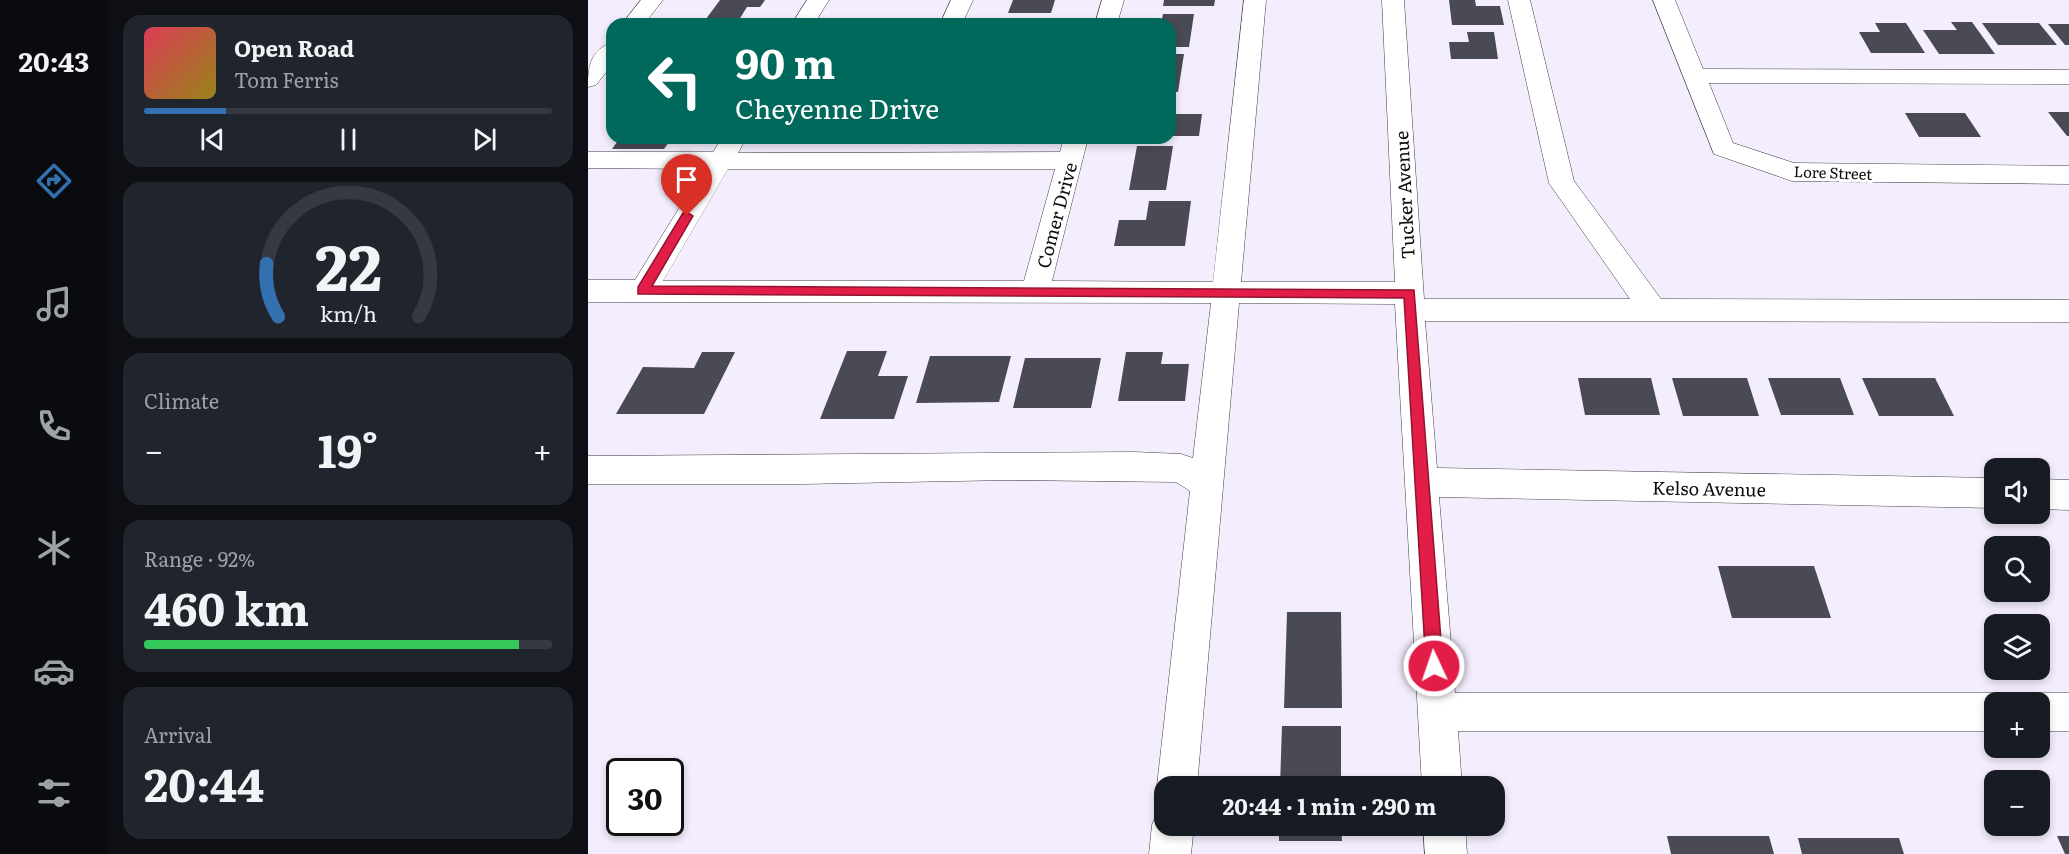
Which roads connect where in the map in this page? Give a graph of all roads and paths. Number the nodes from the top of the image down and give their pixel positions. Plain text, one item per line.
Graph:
1 (652, 0) edge
2 (818, 0) edge
3 (962, 0) edge
4 (1113, 0) edge
5 (1255, 0) edge
6 (1393, 0) edge
7 (1519, 0) edge
8 (1664, 0) edge
9 (638, 18) edge
10 (807, 18) edge
11 (954, 18) edge
12 (1108, 18) edge
13 (606, 58) edge
14 (1695, 76) junction
15 (2069, 77) edge
16 (588, 80) edge
17 (730, 144) edge
18 (895, 144) edge
19 (1073, 149) edge
20 (588, 160) edge
21 (720, 161) junction
22 (887, 162) junction
23 (2069, 175) edge
24 (588, 291) edge
25 (643, 291) junction
26 (1227, 291) junction
27 (1035, 293) junction
28 (1410, 302) junction
29 (1654, 311) junction
30 (2069, 311) edge
31 (588, 470) edge
32 (1423, 482) junction
33 (1207, 484) junction
34 (1984, 493) edge
35 (2050, 494) edge
36 (2069, 495) edge
37 (1437, 712) junction
38 (1984, 712) edge
39 (2050, 712) edge
40 (2069, 712) edge
41 (1178, 776) edge
42 (1441, 776) edge
43 (1172, 836) edge
44 (1445, 836) edge
45 (1170, 854) edge
46 (1446, 854) edge

1 - 9 street
2 - 10 street
3 - 11 street
4 - 12 street
5 - 26 street
6 - 28 street, Tucker Avenue
7 - 29 street
8 - 14 street, Lore Street
13 - 16 street
14 - 15 street
14 - 23 street, Lore Street
17 - 21 street
18 - 22 street
19 - 22 street
19 - 27 street, Comer Drive
20 - 21 street
21 - 22 street
21 - 25 street
24 - 25 street
25 - 27 street
26 - 27 street
26 - 28 street
26 - 33 street
28 - 29 street
28 - 32 street, Tucker Avenue
29 - 30 street
31 - 33 street
32 - 34 street, Kelso Avenue
32 - 37 street, Tucker Avenue
33 - 41 street
35 - 36 street
37 - 38 street
37 - 42 street, Tucker Avenue
39 - 40 street
43 - 45 street
44 - 46 street

